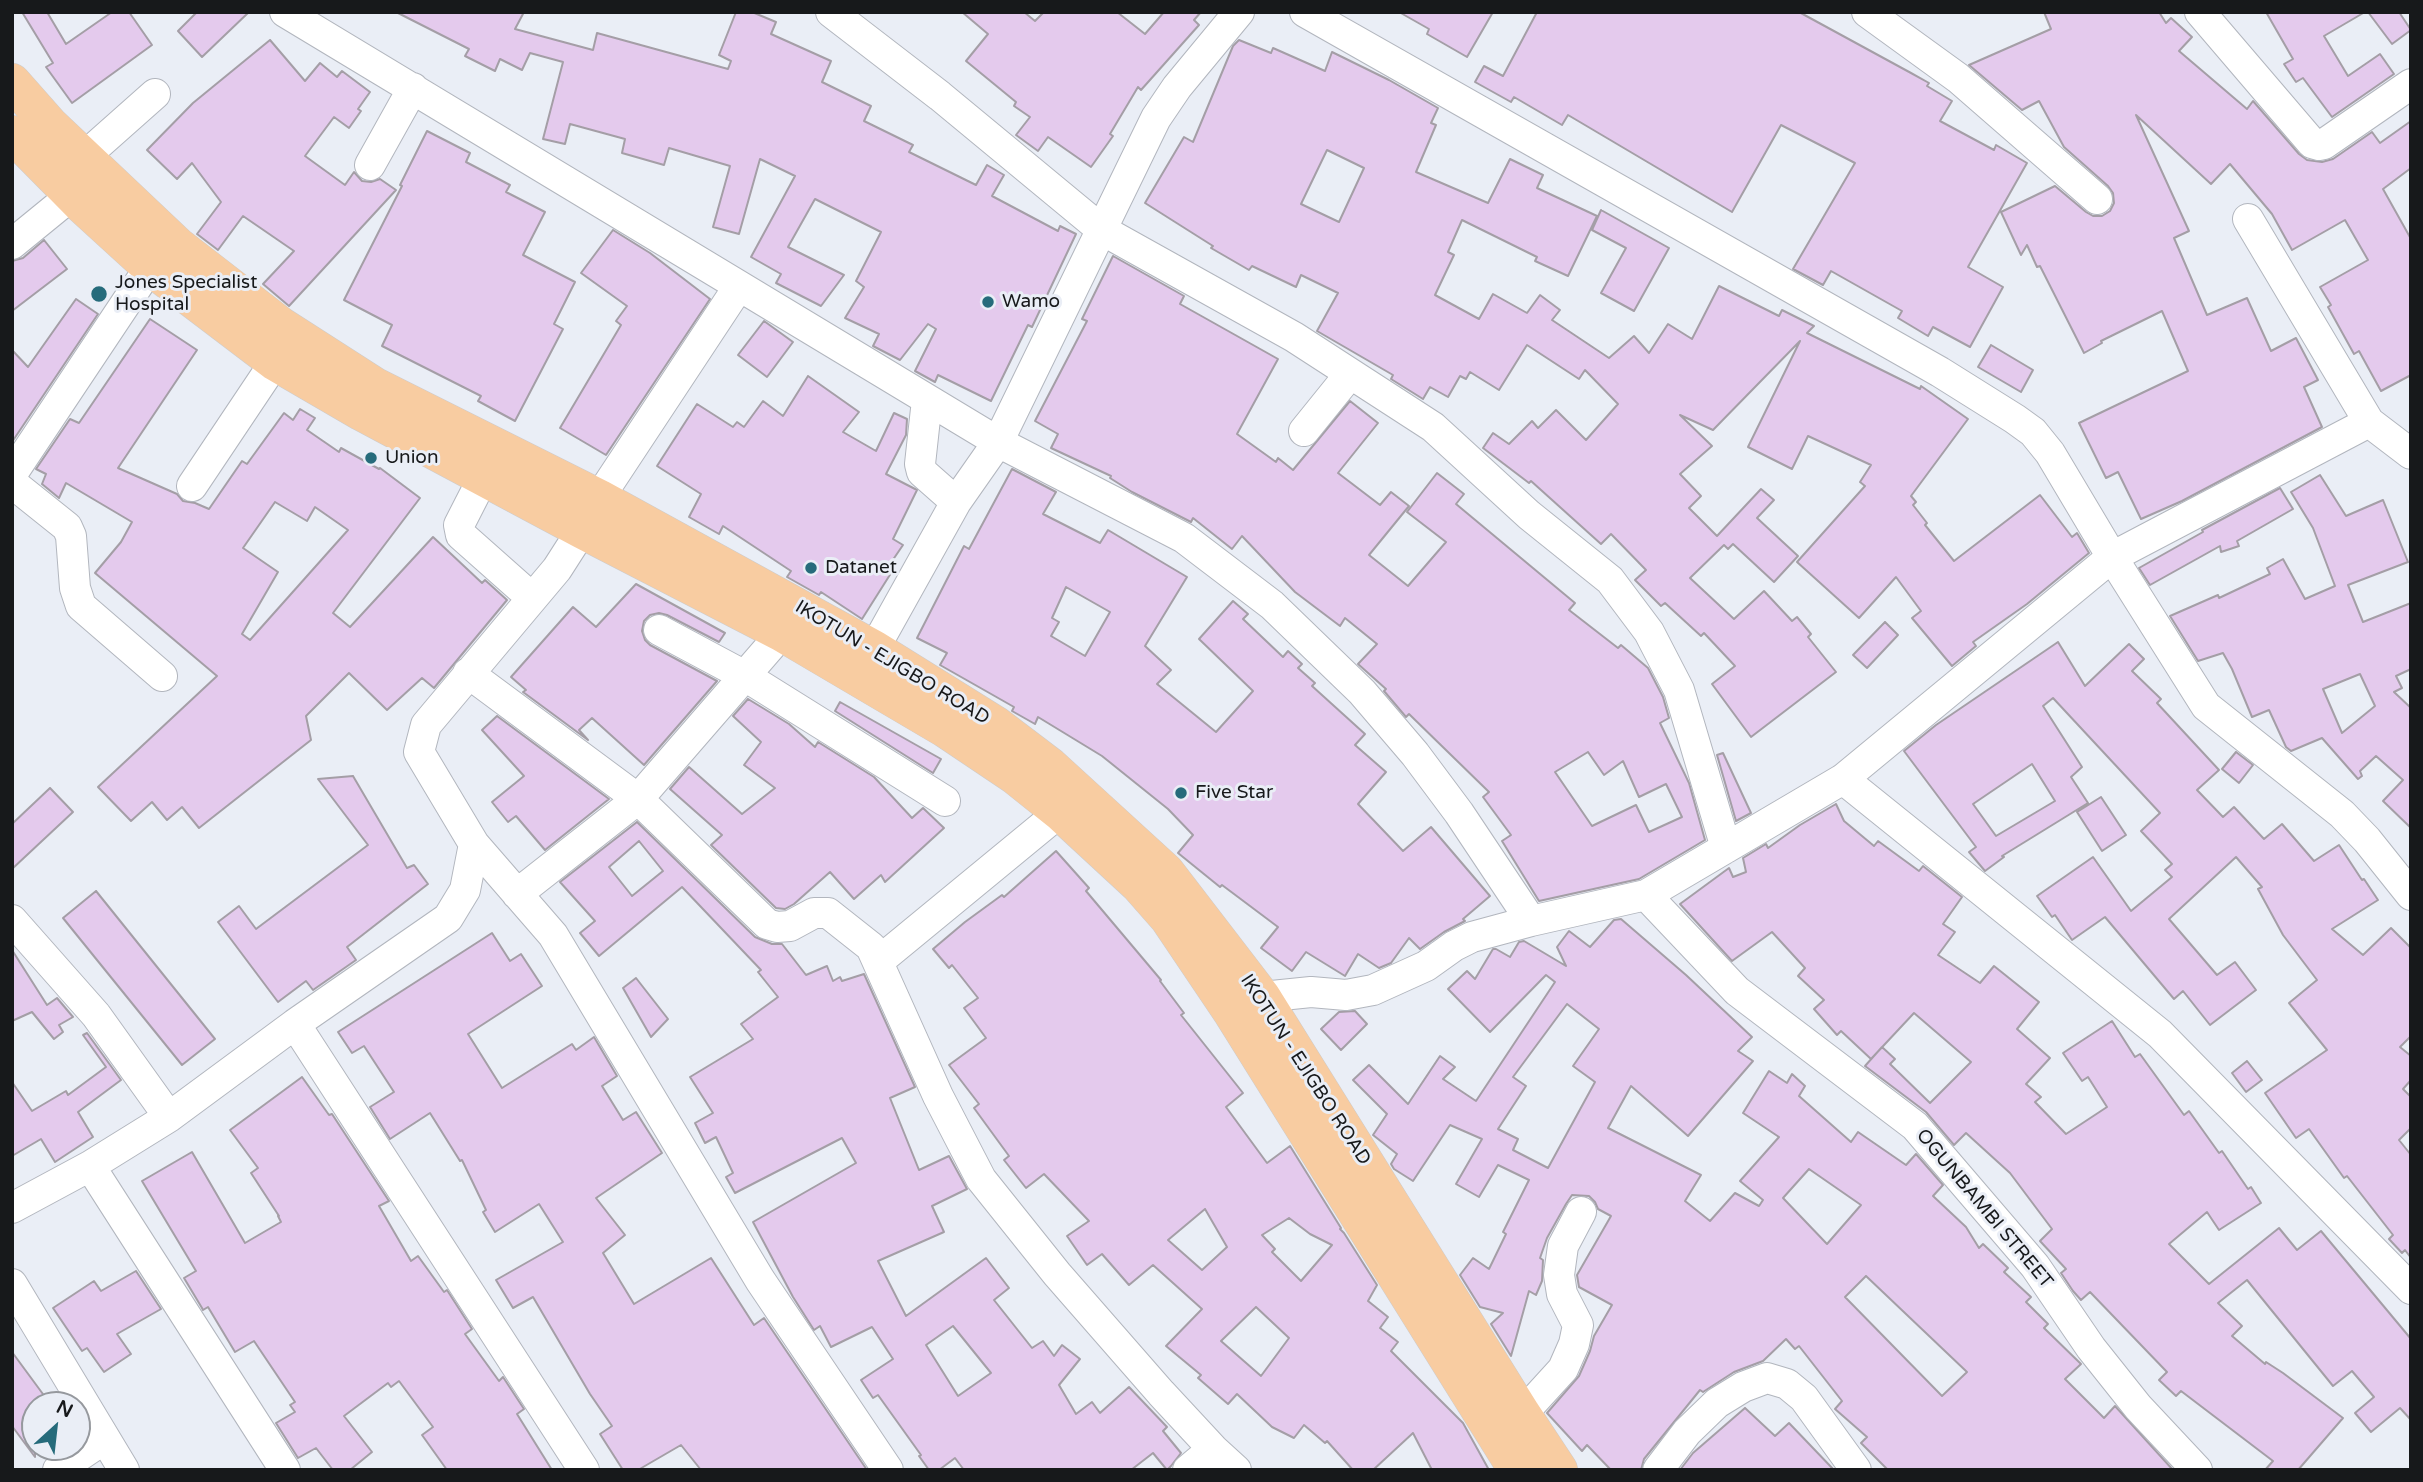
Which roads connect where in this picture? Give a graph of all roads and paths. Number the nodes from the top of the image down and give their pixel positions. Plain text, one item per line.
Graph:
1 (285, 12) edge
2 (831, 12) edge
3 (1239, 12) edge
4 (1305, 12) edge
5 (1867, 12) edge
6 (2200, 12) edge
7 (12, 82) edge
8 (2411, 84) edge
9 (412, 88) junction
10 (155, 93) dead end
11 (12, 134) edge
12 (84, 157) junction
13 (370, 165) dead end
14 (72, 195) junction
15 (2097, 199) dead end
16 (2248, 219) dead end
17 (1102, 230) junction
18 (12, 244) edge
19 (150, 267) junction
20 (739, 286) junction
21 (275, 362) junction
22 (1350, 373) junction
23 (927, 400) junction
24 (2369, 422) junction
25 (1304, 431) dead end
26 (998, 442) junction
27 (2411, 454) edge
28 (12, 474) edge
29 (483, 478) junction
30 (12, 483) edge
31 (191, 486) dead end
32 (599, 498) junction
33 (956, 502) junction
34 (582, 530) junction
35 (2112, 557) junction
36 (532, 598) junction
37 (659, 630) dead end
38 (782, 633) junction
39 (874, 649) junction
40 (468, 673) junction
41 (162, 676) dead end
42 (745, 676) junction
43 (1843, 779) junction
44 (638, 799) junction
45 (945, 801) dead end
46 (1060, 812) junction
47 (474, 845) junction
48 (1726, 848) junction
49 (517, 894) junction
50 (1646, 895) junction
51 (2411, 895) edge
52 (12, 920) edge
53 (1531, 921) junction
54 (879, 961) junction
55 (1247, 1005) junction
56 (295, 1024) junction
57 (169, 1117) junction
58 (90, 1166) junction
59 (12, 1208) edge
60 (1581, 1212) dead end
61 (12, 1284) edge
62 (2411, 1289) edge
63 (1522, 1415) junction
64 (104, 1440) junction
65 (1213, 1449) junction
66 (58, 1470) edge
67 (124, 1470) edge
68 (285, 1470) edge
69 (584, 1470) edge
70 (888, 1470) edge
71 (1188, 1470) edge
72 (1236, 1470) edge
73 (1517, 1470) edge
74 (1559, 1470) edge
75 (1658, 1470) edge
76 (1856, 1470) edge
77 (2197, 1470) edge

1 - 9 street
2 - 17 street
3 - 17 street
4 - 35 street
5 - 15 street
6 - 8 street
7 - 12 main road, IKOTUN - EJIGBO ROAD
9 - 13 street
9 - 20 street
10 - 12 street
11 - 14 main road, IKOTUN - EJIGBO ROAD
12 - 32 main road, IKOTUN - EJIGBO ROAD
14 - 18 street
14 - 19 main road, IKOTUN - EJIGBO ROAD
16 - 24 street
17 - 22 street
17 - 26 street
19 - 21 main road, IKOTUN - EJIGBO ROAD
19 - 28 street
20 - 23 street
20 - 32 street
21 - 29 main road, IKOTUN - EJIGBO ROAD
21 - 31 street
22 - 25 street
22 - 48 street
23 - 26 street
23 - 33 street
24 - 27 street
24 - 35 street
26 - 33 street
26 - 53 street
29 - 34 main road, IKOTUN - EJIGBO ROAD
29 - 36 street
30 - 41 street
32 - 34 street
32 - 39 main road, IKOTUN - EJIGBO ROAD
33 - 39 street
34 - 36 street
34 - 38 main road, IKOTUN - EJIGBO ROAD
35 - 43 street
35 - 51 street
36 - 40 street
37 - 42 street
38 - 42 street
38 - 46 main road, IKOTUN - EJIGBO ROAD
39 - 55 main road, IKOTUN - EJIGBO ROAD
40 - 44 street
40 - 47 street
42 - 44 street
42 - 45 street
43 - 48 street
43 - 62 street
44 - 49 street
44 - 54 street
46 - 54 street
46 - 55 main road, IKOTUN - EJIGBO ROAD
47 - 49 street
47 - 56 street
48 - 50 street
49 - 70 street
50 - 53 street
50 - 77 street, OGUNBAMBI STREET
52 - 57 street
53 - 55 street
54 - 65 street
55 - 63 main road, IKOTUN - EJIGBO ROAD
55 - 73 main road, IKOTUN - EJIGBO ROAD
56 - 57 street
56 - 69 street
57 - 58 street
58 - 59 street
58 - 68 street
60 - 63 street
61 - 64 street
63 - 74 main road, IKOTUN - EJIGBO ROAD
64 - 66 street
64 - 67 street
65 - 71 street
65 - 72 street
75 - 76 street

